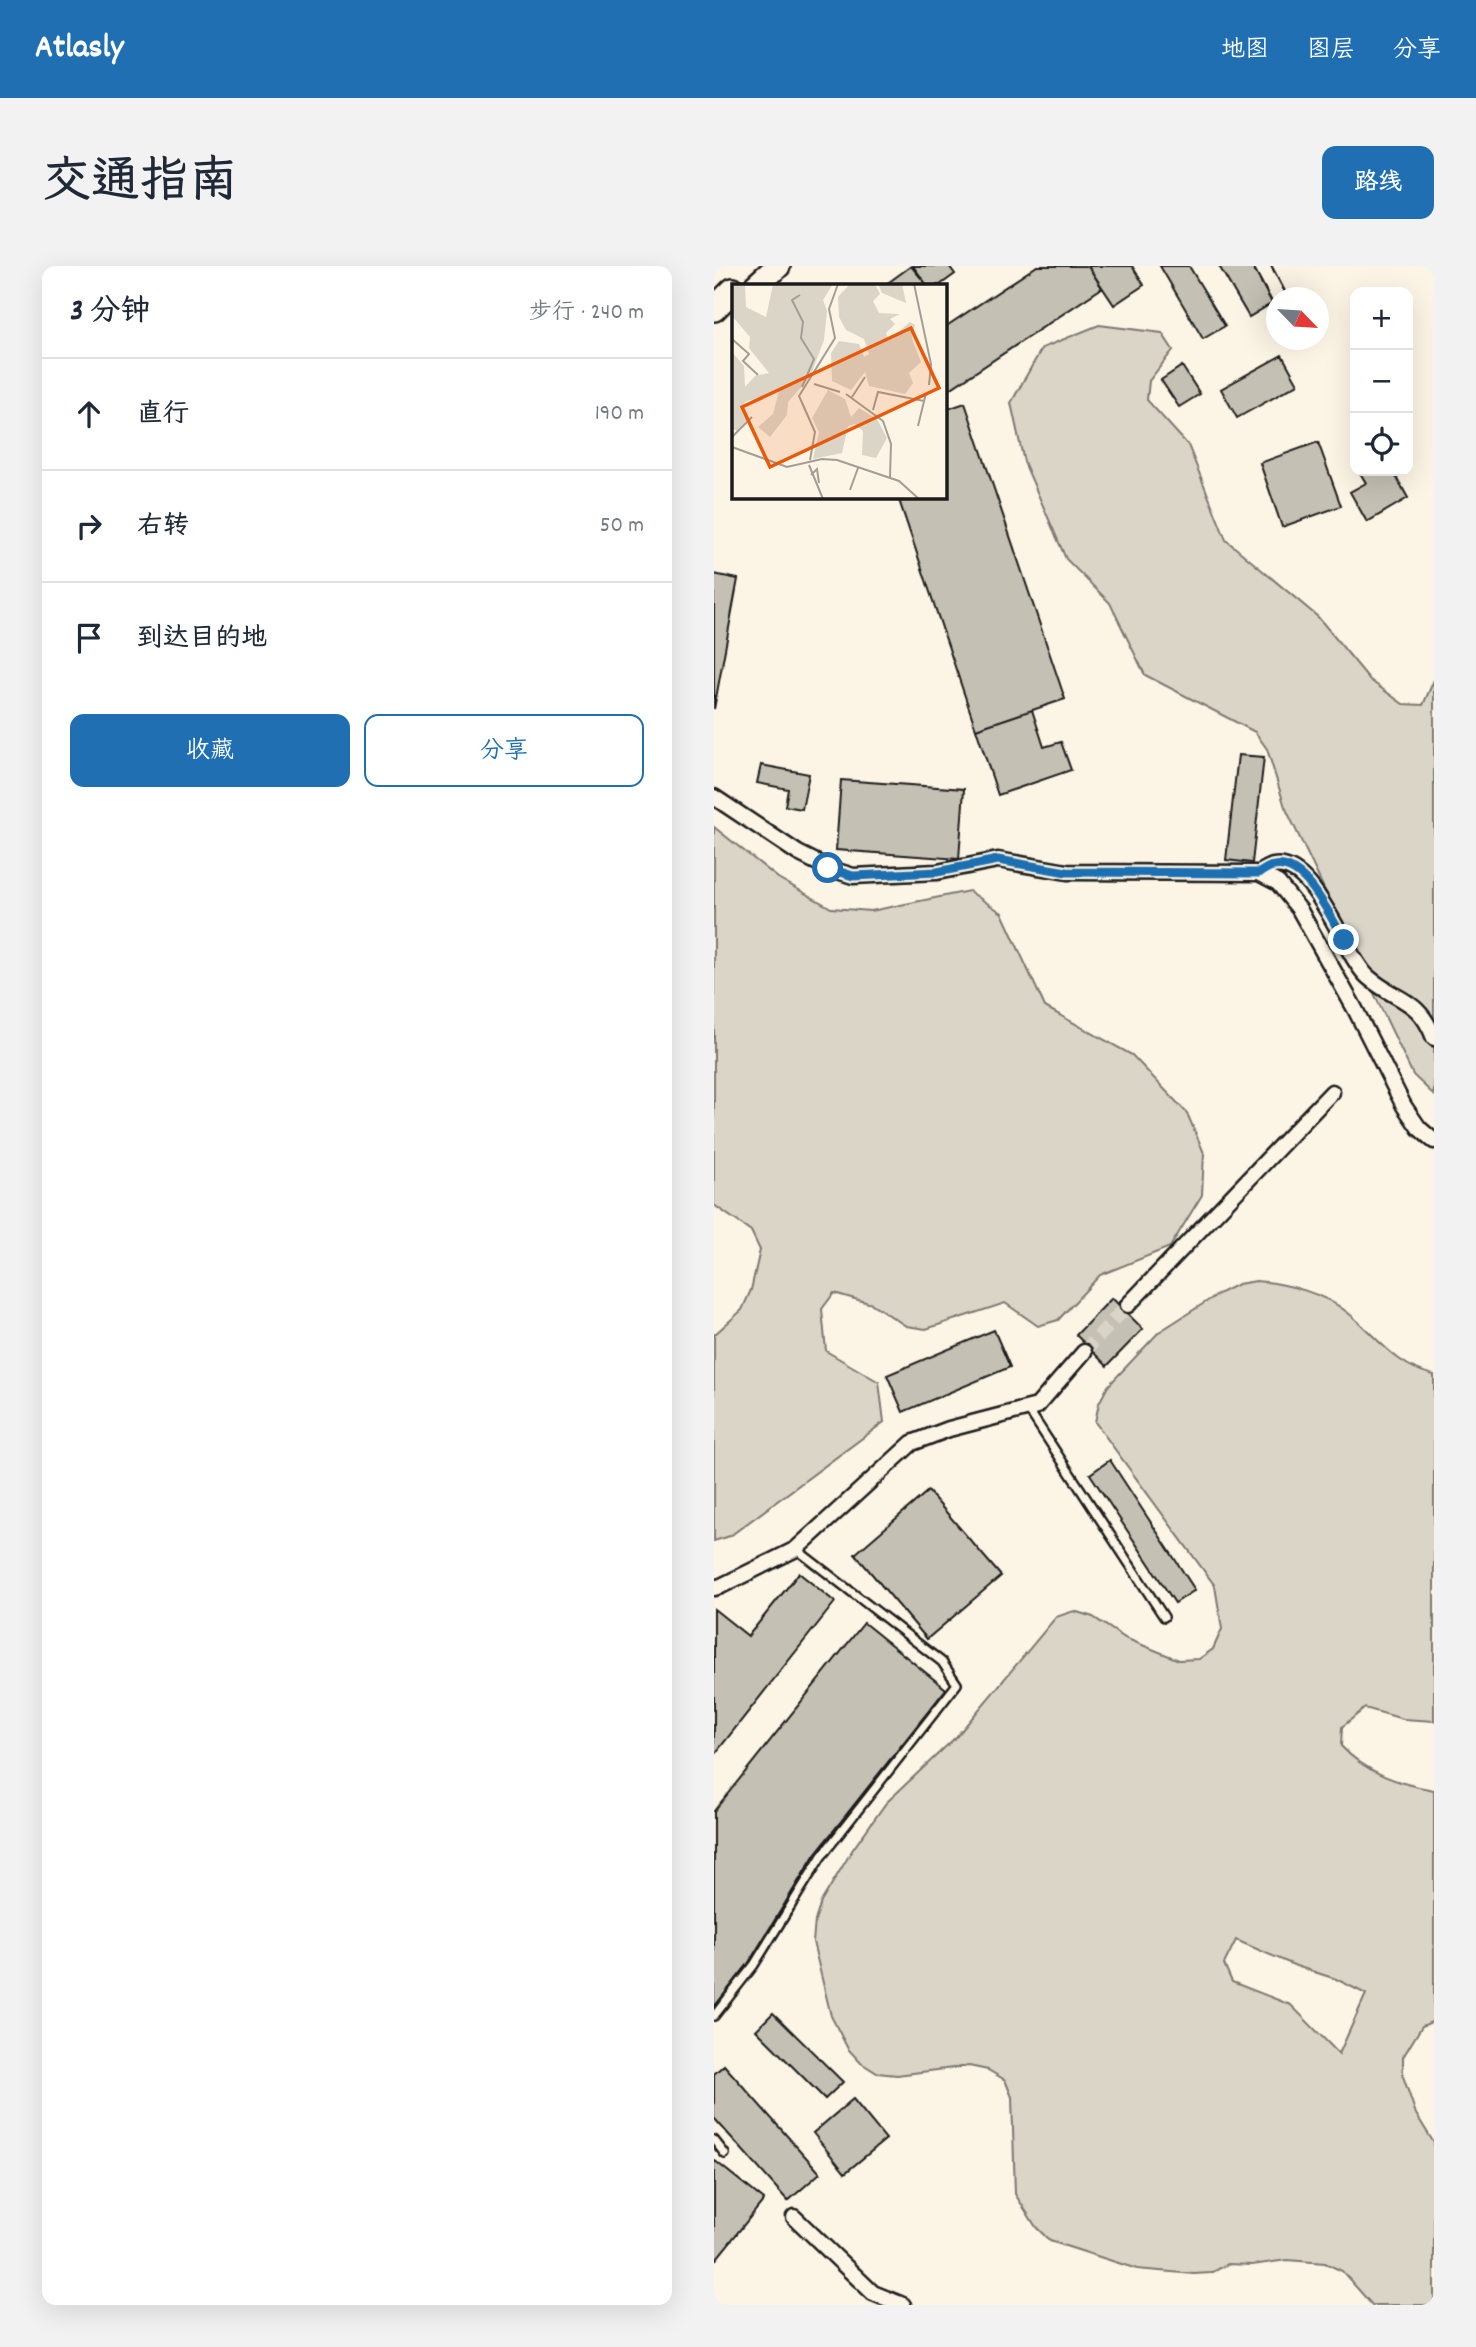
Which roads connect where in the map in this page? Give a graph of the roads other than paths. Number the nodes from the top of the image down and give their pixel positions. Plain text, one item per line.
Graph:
1 (758, 266) edge
2 (778, 266) edge
3 (1262, 266) edge
4 (739, 284) edge
5 (758, 284) edge
6 (1273, 287) edge
7 (732, 291) edge
8 (732, 308) edge
9 (714, 309) edge
10 (714, 325) edge
11 (714, 797) edge
12 (1259, 873) junction
13 (1434, 1038) edge
14 (1332, 1092) dead end
15 (1434, 1141) edge
16 (1128, 1305) tunnel mouth
17 (1084, 1352) tunnel mouth
18 (1027, 1408) junction
19 (796, 1549) junction
20 (714, 1588) edge
21 (1164, 1617) dead end
22 (714, 2015) edge
23 (714, 2140) edge
24 (725, 2154) dead end
25 (794, 2217) dead end
26 (903, 2305) edge

1 - 4 main road
2 - 5 main road
3 - 6 street
7 - 9 main road
8 - 10 main road
11 - 12 street
12 - 13 street
12 - 15 street
14 - 16 street
17 - 18 street
18 - 19 street
18 - 21 lane
19 - 20 street
19 - 22 lane
23 - 24 lane
25 - 26 street

